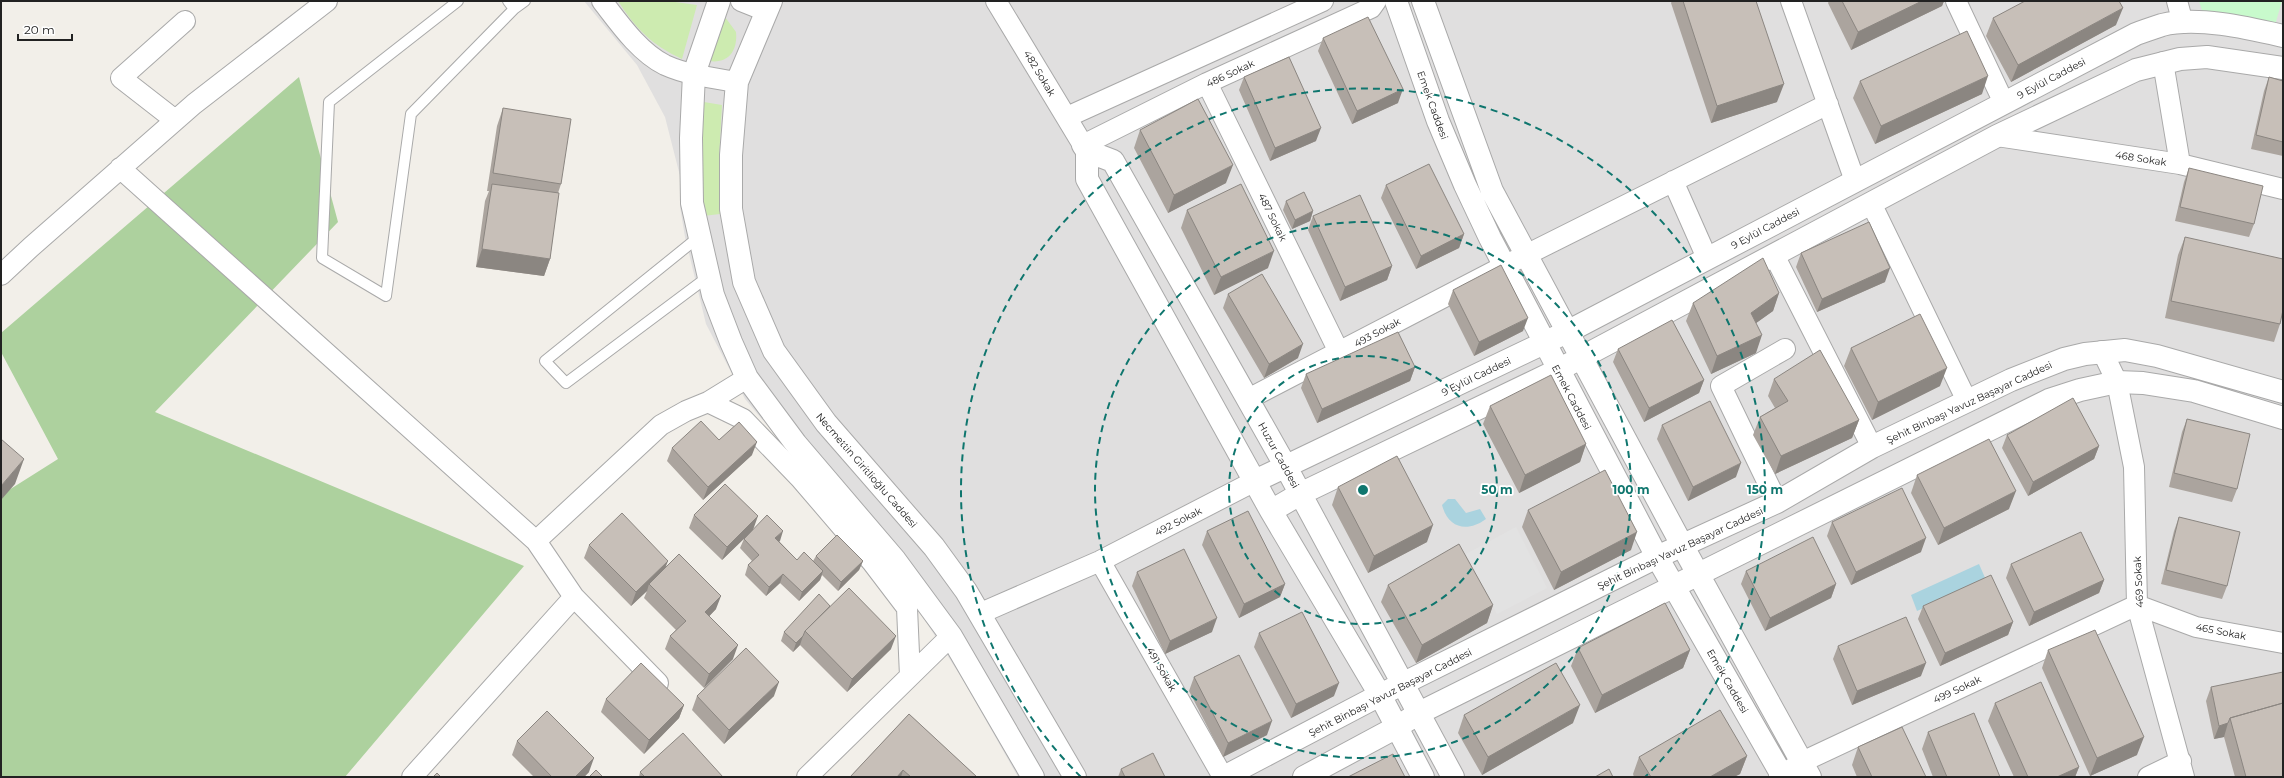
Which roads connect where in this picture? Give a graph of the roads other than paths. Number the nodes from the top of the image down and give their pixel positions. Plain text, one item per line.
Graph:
1 (327, 1) edge
2 (458, 1) edge
3 (525, 1) edge
4 (602, 1) edge
5 (719, 1) edge
6 (741, 1) edge
7 (996, 1) edge
8 (1323, 1) edge
9 (1376, 1) edge
10 (1396, 1) edge
11 (1423, 1) edge
12 (1791, 1) edge
13 (1956, 1) edge
14 (2177, 1) edge
15 (511, 5) edge
16 (769, 6) edge
17 (185, 21) dead end
18 (2182, 23) junction
19 (2283, 36) edge
20 (2163, 62) junction
21 (2283, 68) edge
22 (694, 74) junction
23 (737, 82) junction
24 (1207, 83) junction
25 (2004, 103) junction
26 (1828, 104) junction
27 (1067, 117) junction
28 (175, 120) junction
29 (1997, 136) junction
30 (1085, 148) junction
31 (2180, 164) junction
32 (120, 168) junction
33 (1674, 181) junction
34 (1855, 181) junction
35 (2283, 189) edge
36 (1871, 203) junction
37 (700, 236) junction
38 (1526, 255) junction
39 (1774, 255) junction
40 (1707, 258) junction
41 (1506, 265) junction
42 (1, 275) edge
43 (709, 276) junction
44 (1568, 331) junction
45 (1544, 344) junction
46 (1785, 349) dead end
47 (2102, 351) junction
48 (1339, 352) junction
49 (1582, 358) junction
50 (1558, 370) junction
51 (747, 378) junction
52 (2117, 382) junction
53 (2283, 392) edge
54 (1248, 399) junction
55 (1968, 401) junction
56 (708, 402) junction
57 (2283, 418) edge
58 (1872, 447) junction
59 (1286, 467) junction
60 (1255, 481) junction
61 (1300, 494) junction
62 (1778, 502) junction
63 (1271, 511) junction
64 (536, 541) junction
65 (1682, 546) junction
66 (1657, 557) junction
67 (1100, 561) junction
68 (1697, 574) junction
69 (1673, 586) junction
70 (574, 597) junction
71 (2137, 605) junction
72 (981, 613) junction
73 (951, 636) junction
74 (2283, 643) edge
75 (910, 676) junction
76 (1404, 685) junction
77 (1380, 696) junction
78 (673, 699) edge
79 (1419, 713) junction
80 (1397, 727) junction
81 (2183, 769) edge
82 (1806, 770) edge
83 (1781, 776) edge
84 (412, 777) edge
85 (807, 777) edge
86 (1033, 777) edge
87 (1075, 777) edge
88 (1224, 777) edge
89 (1304, 777) edge
90 (1423, 777) edge
91 (1453, 777) edge
92 (2148, 777) edge

1 - 28 street
2 - 15 lane
3 - 15 lane
4 - 22 street
5 - 22 street
6 - 16 street
7 - 27 street, 482 Sokak
8 - 27 street
9 - 24 street, 486 Sokak
10 - 41 street, Emek Caddesi
11 - 38 street
12 - 26 street
13 - 25 street
14 - 18 street
16 - 23 street, Necmettin Giritlioğlu Caddesi
17 - 28 street
18 - 19 street, 9 Eylül Caddesi
18 - 25 street, 9 Eylül Caddesi
20 - 21 street
20 - 29 street
20 - 31 street
22 - 23 street
22 - 37 street
23 - 72 street, Necmettin Giritlioğlu Caddesi
24 - 30 street, 486 Sokak
24 - 48 street, 487 Sokak
25 - 34 street, 9 Eylül Caddesi
26 - 33 street, 493 Sokak
26 - 34 street
27 - 30 street, 482 Sokak
28 - 32 street
29 - 31 street, 468 Sokak
29 - 36 street
30 - 54 street, Huzur Caddesi
30 - 60 street
31 - 35 street, 468 Sokak
32 - 42 street
32 - 64 street
33 - 38 street, 493 Sokak
33 - 40 street
34 - 40 street, 9 Eylül Caddesi
36 - 39 street
36 - 55 street
37 - 43 street
37 - 43 lane
38 - 41 street, 493 Sokak
38 - 44 street
39 - 49 street
39 - 58 street
40 - 44 street, 9 Eylül Caddesi
41 - 45 street, Emek Caddesi
41 - 48 street, 493 Sokak
43 - 51 street
44 - 45 street, 9 Eylül Caddesi
44 - 49 street
45 - 50 street, Emek Caddesi
45 - 59 street, 9 Eylül Caddesi
46 - 62 street
47 - 52 street, 469 Sokak
47 - 53 street, Şehit Binbaşı Yavuz Başayar Caddesi
47 - 55 street, Şehit Binbaşı Yavuz Başayar Caddesi
48 - 54 street, 493 Sokak
49 - 50 street
49 - 65 street
50 - 61 street
50 - 66 street, Emek Caddesi
51 - 56 street
51 - 73 street
52 - 57 street
52 - 68 street
52 - 71 street, 469 Sokak
54 - 59 street, Huzur Caddesi
55 - 58 street, Şehit Binbaşı Yavuz Başayar Caddesi
56 - 64 street
56 - 75 street
58 - 62 street, Şehit Binbaşı Yavuz Başayar Caddesi
59 - 60 street, 9 Eylül Caddesi
59 - 61 street, Huzur Caddesi
60 - 63 street
60 - 67 street, 492 Sokak
61 - 63 street
61 - 76 street, Huzur Caddesi
62 - 65 street, Şehit Binbaşı Yavuz Başayar Caddesi
63 - 77 street
64 - 70 street
65 - 66 street, Şehit Binbaşı Yavuz Başayar Caddesi
65 - 68 street
66 - 69 street, Emek Caddesi
66 - 76 street, Şehit Binbaşı Yavuz Başayar Caddesi
67 - 72 street, 492 Sokak
67 - 88 street, 491 Sokak
68 - 69 street
68 - 82 street
69 - 79 street
69 - 83 street, Emek Caddesi
70 - 78 street
70 - 84 street
71 - 74 street, 465 Sokak
71 - 81 street, 469 Sokak
71 - 82 street, 499 Sokak
72 - 87 street, Necmettin Giritlioğlu Caddesi
73 - 75 street
73 - 86 street
75 - 85 street
76 - 77 street, Şehit Binbaşı Yavuz Başayar Caddesi
76 - 79 street, Huzur Caddesi
77 - 80 street
77 - 88 street, Şehit Binbaşı Yavuz Başayar Caddesi
79 - 80 street
79 - 91 street, Huzur Caddesi
80 - 89 street
80 - 90 street
81 - 92 street
82 - 83 street, 499 Sokak

